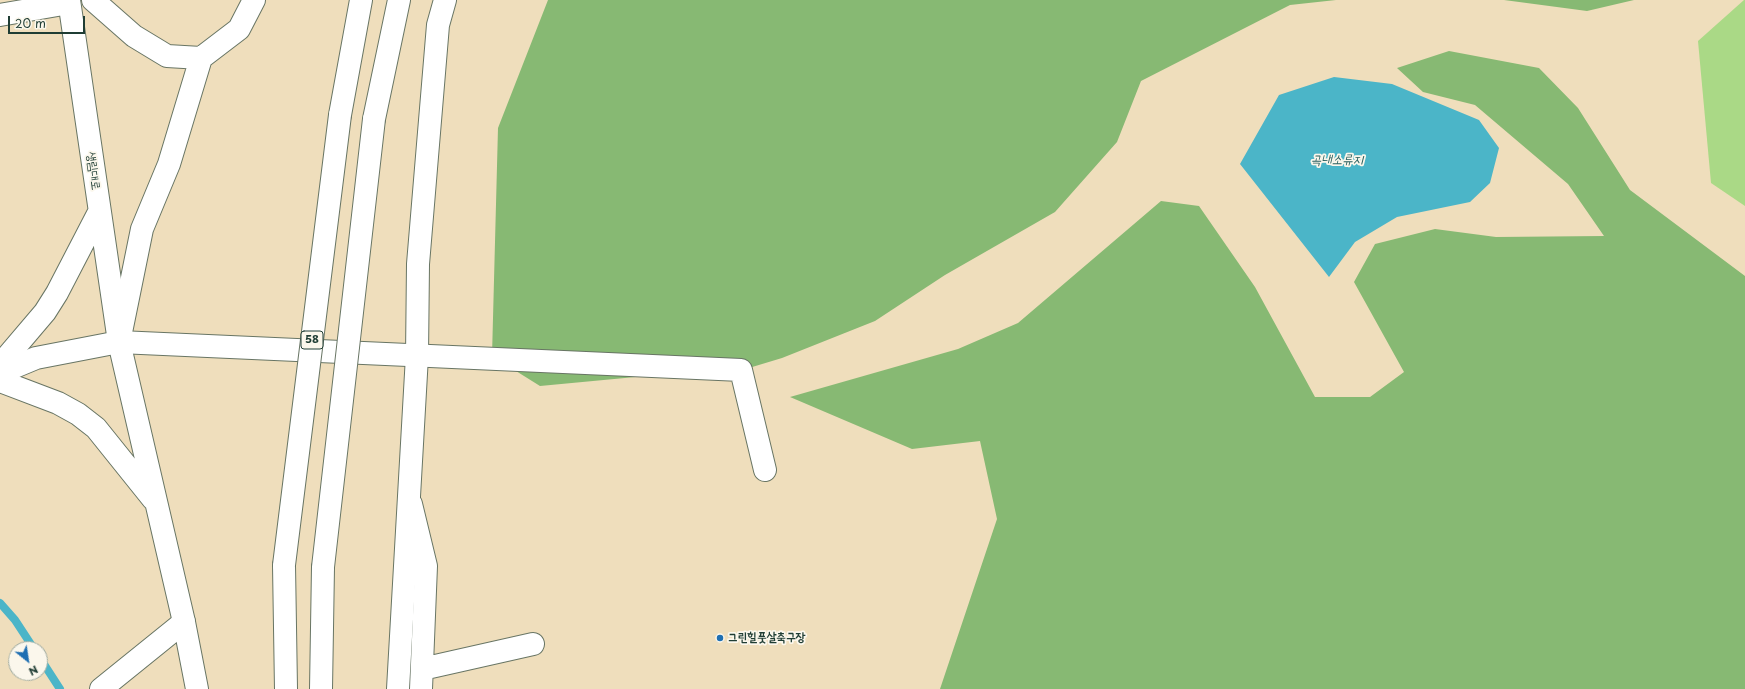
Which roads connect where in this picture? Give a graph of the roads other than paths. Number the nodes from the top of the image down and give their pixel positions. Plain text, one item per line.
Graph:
1 (93, 0) edge
2 (254, 0) edge
3 (361, 0) edge
4 (399, 0) edge
5 (445, 0) edge
6 (69, 1) edge
7 (0, 15) edge
8 (201, 58) junction
9 (99, 212) junction
10 (119, 342) junction
11 (417, 356) junction
12 (0, 365) edge
13 (0, 373) edge
14 (0, 380) edge
15 (765, 470) dead end
16 (409, 496) junction
17 (156, 503) junction
18 (184, 622) junction
19 (533, 644) dead end
20 (421, 679) edge
21 (101, 689) edge
22 (197, 689) edge
23 (286, 689) edge
24 (321, 689) edge
25 (398, 689) edge

1 - 8 main road
2 - 8 main road
3 - 23 main road, 58, bridge
4 - 24 main road, bridge
5 - 11 main road
6 - 7 main road
6 - 9 main road, 생림대로
8 - 10 main road
9 - 10 main road, 생림대로
9 - 12 main road
10 - 11 main road
10 - 13 main road
10 - 17 main road, 생림대로
11 - 15 main road
11 - 16 main road
14 - 17 main road
16 - 20 main road
16 - 25 main road
17 - 18 main road, 생림대로
18 - 21 main road
18 - 22 main road, 생림대로
19 - 20 main road

